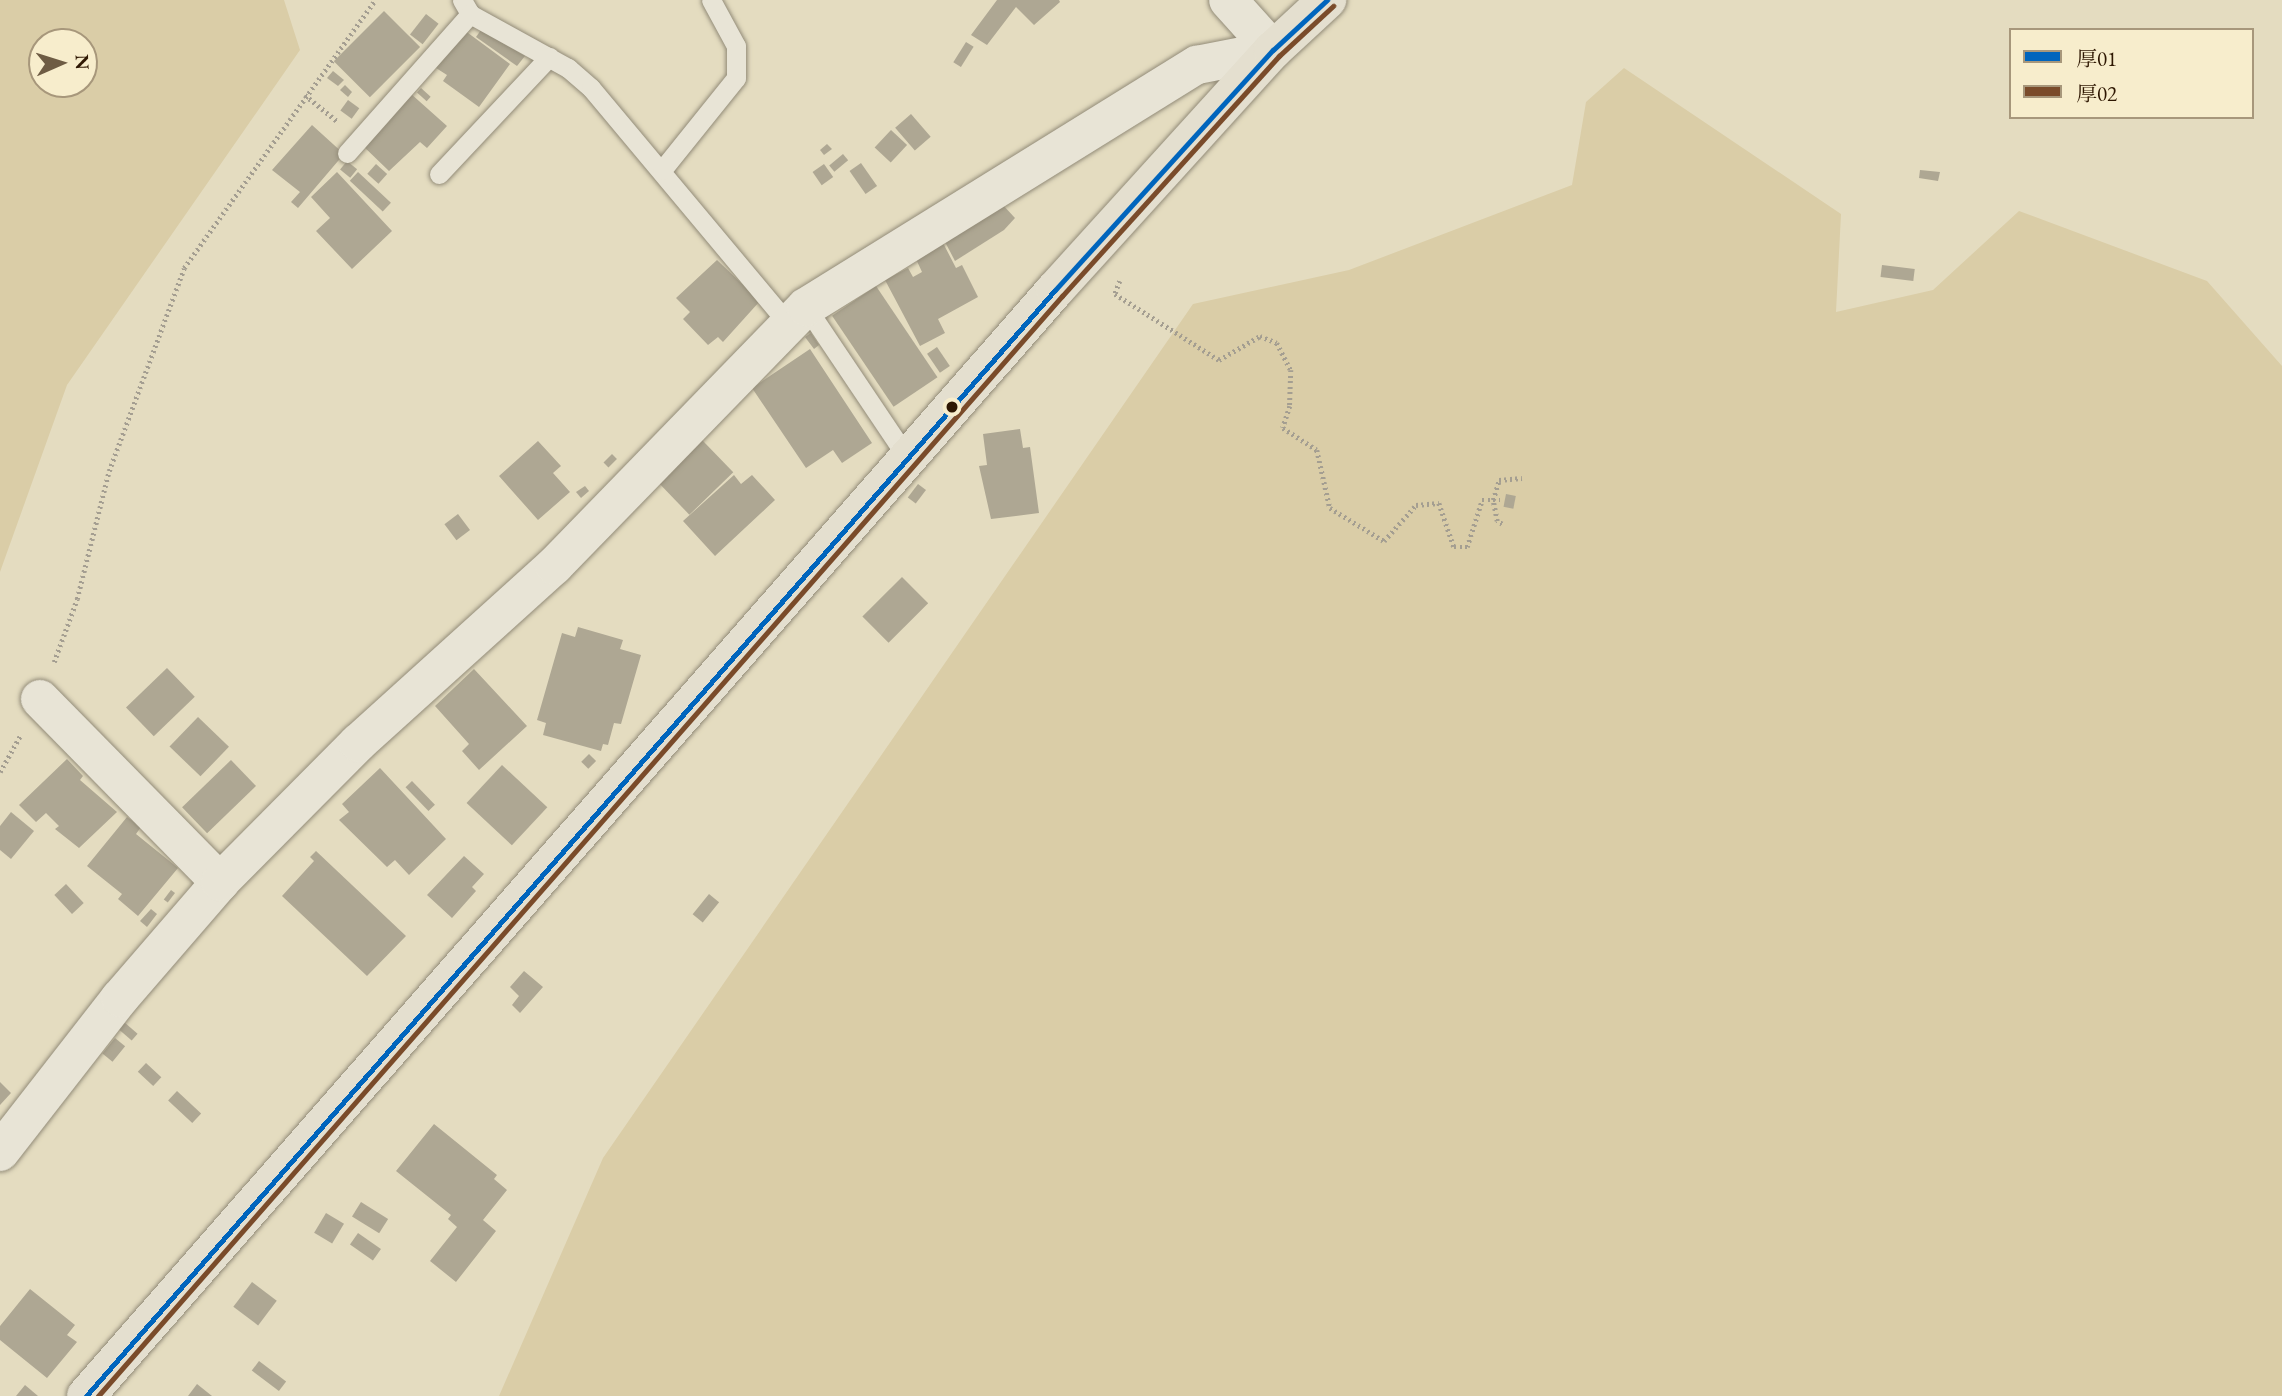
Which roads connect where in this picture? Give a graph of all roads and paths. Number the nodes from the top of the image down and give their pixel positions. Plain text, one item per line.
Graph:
1 (711, 0) edge
2 (1228, 0) edge
3 (1327, 0) edge
4 (372, 1) edge
5 (466, 7) edge
6 (1273, 50) junction
7 (549, 57) junction
8 (305, 95) junction
9 (353, 146) joint
10 (662, 170) junction
11 (439, 174) dead end
12 (1123, 271) dead end
13 (797, 316) junction
14 (908, 459) junction
15 (1522, 478) dead end
16 (1493, 500) junction
17 (1500, 500) dead end
18 (1502, 524) dead end
19 (40, 699) junction
20 (0, 772) edge
21 (220, 881) junction
22 (0, 1152) edge
23 (86, 1396) edge

1 - 10 lane
2 - 6 street
3 - 6 highway
4 - 8 path
5 - 7 lane
5 - 9 lane
6 - 13 street
6 - 14 highway
7 - 10 lane
7 - 11 lane
8 - 9 path
8 - 19 path
10 - 13 lane
12 - 16 path
13 - 14 lane
13 - 21 street
14 - 23 highway
15 - 16 path
16 - 17 path
16 - 18 path
19 - 20 path
19 - 21 street
21 - 22 street

